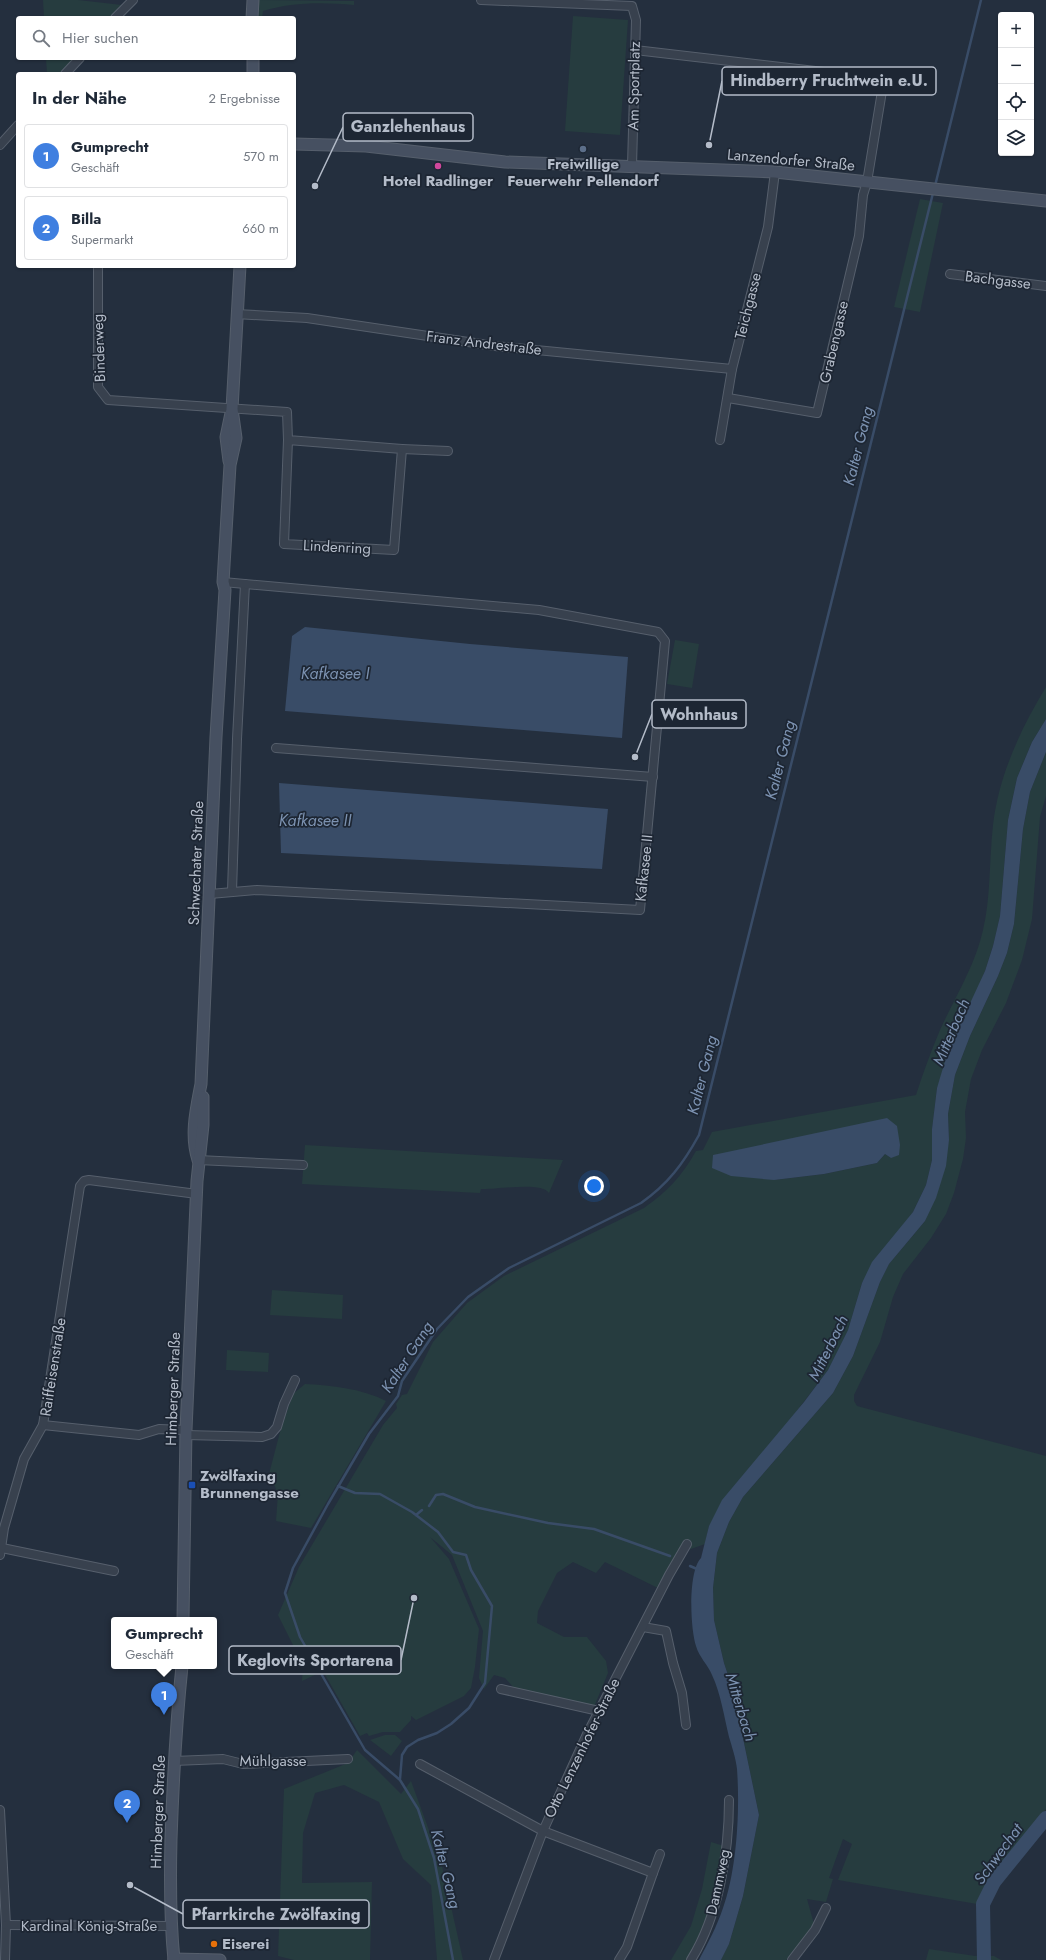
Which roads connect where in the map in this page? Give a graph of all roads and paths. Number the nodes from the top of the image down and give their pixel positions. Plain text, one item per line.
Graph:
1 (133, 0) edge
2 (252, 0) edge
3 (481, 0) edge
4 (117, 16) edge
5 (252, 16) edge
6 (635, 50) junction
7 (78, 60) edge
8 (252, 60) edge
9 (67, 72) edge
10 (253, 72) edge
11 (16, 127) edge
12 (296, 144) edge
13 (0, 145) edge
14 (632, 166) junction
15 (775, 172) junction
16 (867, 182) junction
17 (1046, 201) edge
18 (98, 268) edge
19 (240, 268) edge
20 (950, 274) dead end
21 (1046, 286) edge
22 (236, 314) junction
23 (732, 369) junction
24 (728, 398) junction
25 (232, 409) junction
26 (288, 440) junction
27 (720, 440) dead end
28 (402, 449) junction
29 (448, 451) dead end
30 (223, 582) junction
31 (245, 584) junction
32 (276, 748) dead end
33 (654, 777) junction
34 (232, 891) junction
35 (210, 894) junction
36 (198, 1160) junction
37 (303, 1165) dead end
38 (197, 1194) junction
39 (296, 1380) dead end
40 (43, 1425) junction
41 (186, 1432) junction
42 (687, 1544) dead end
43 (1, 1551) edge
44 (114, 1571) dead end
45 (183, 1617) edge
46 (643, 1626) junction
47 (182, 1669) edge
48 (501, 1689) dead end
49 (599, 1710) junction
50 (686, 1725) dead end
51 (348, 1759) dead end
52 (174, 1761) junction
53 (420, 1764) dead end
54 (729, 1800) dead end
55 (0, 1810) edge
56 (542, 1831) junction
57 (660, 1854) dead end
58 (653, 1874) junction
59 (826, 1908) dead end
60 (6, 1925) junction
61 (171, 1926) junction
62 (174, 1959) edge
63 (5, 1960) edge
64 (220, 1960) edge
65 (494, 1960) edge
66 (619, 1960) edge
67 (691, 1960) edge
68 (792, 1960) edge

1 - 4 street
2 - 5 main road
3 - 6 street, Am Sportplatz
6 - 14 street, Am Sportplatz
6 - 16 street
7 - 9 street
8 - 10 main road
11 - 13 street
12 - 14 main road, Lanzendorfer Straße
14 - 15 main road, Lanzendorfer Straße
15 - 16 main road, Lanzendorfer Straße
15 - 23 street, Teichgasse
16 - 17 main road, Lanzendorfer Straße
16 - 24 street, Grabengasse
18 - 25 street, Binderweg
19 - 22 main road, Schwechater Straße
20 - 21 street, Bachgasse
22 - 23 street, Franz Andrestraße
22 - 25 main road, Schwechater Straße
23 - 24 street, Teichgasse
24 - 27 street, Teichgasse
25 - 26 street, Lindenring
25 - 30 main road, Schwechater Straße
26 - 28 street
26 - 28 street, Lindenring
28 - 29 street
30 - 31 street
30 - 35 main road, Schwechater Straße
31 - 33 street
31 - 34 street
32 - 33 street
33 - 34 street, Kafkasee II
34 - 35 street
35 - 36 main road, Schwechater Straße
36 - 37 street
36 - 38 main road, Himberger Straße
38 - 40 street, Raiffeisenstraße
38 - 41 main road, Himberger Straße
39 - 41 street
40 - 41 street
40 - 43 street, Raiffeisenstraße
41 - 45 main road, Himberger Straße
42 - 46 street, Otto Lenzenhofer-Straße
43 - 44 street, Raiffeisenstraße
46 - 49 street, Otto Lenzenhofer-Straße
46 - 50 street
47 - 52 main road, Himberger Straße
48 - 49 street
49 - 56 street, Otto Lenzenhofer-Straße
51 - 52 street, Mühlgasse
52 - 61 main road, Himberger Straße
53 - 56 street
54 - 67 street, Dammweg
55 - 60 street
56 - 58 street
56 - 65 street, Otto Lenzenhofer-Straße
57 - 58 street
58 - 66 street
59 - 68 street
60 - 61 street, Kardinal König-Straße
60 - 63 street
61 - 62 main road, Himberger Straße
62 - 64 main road

